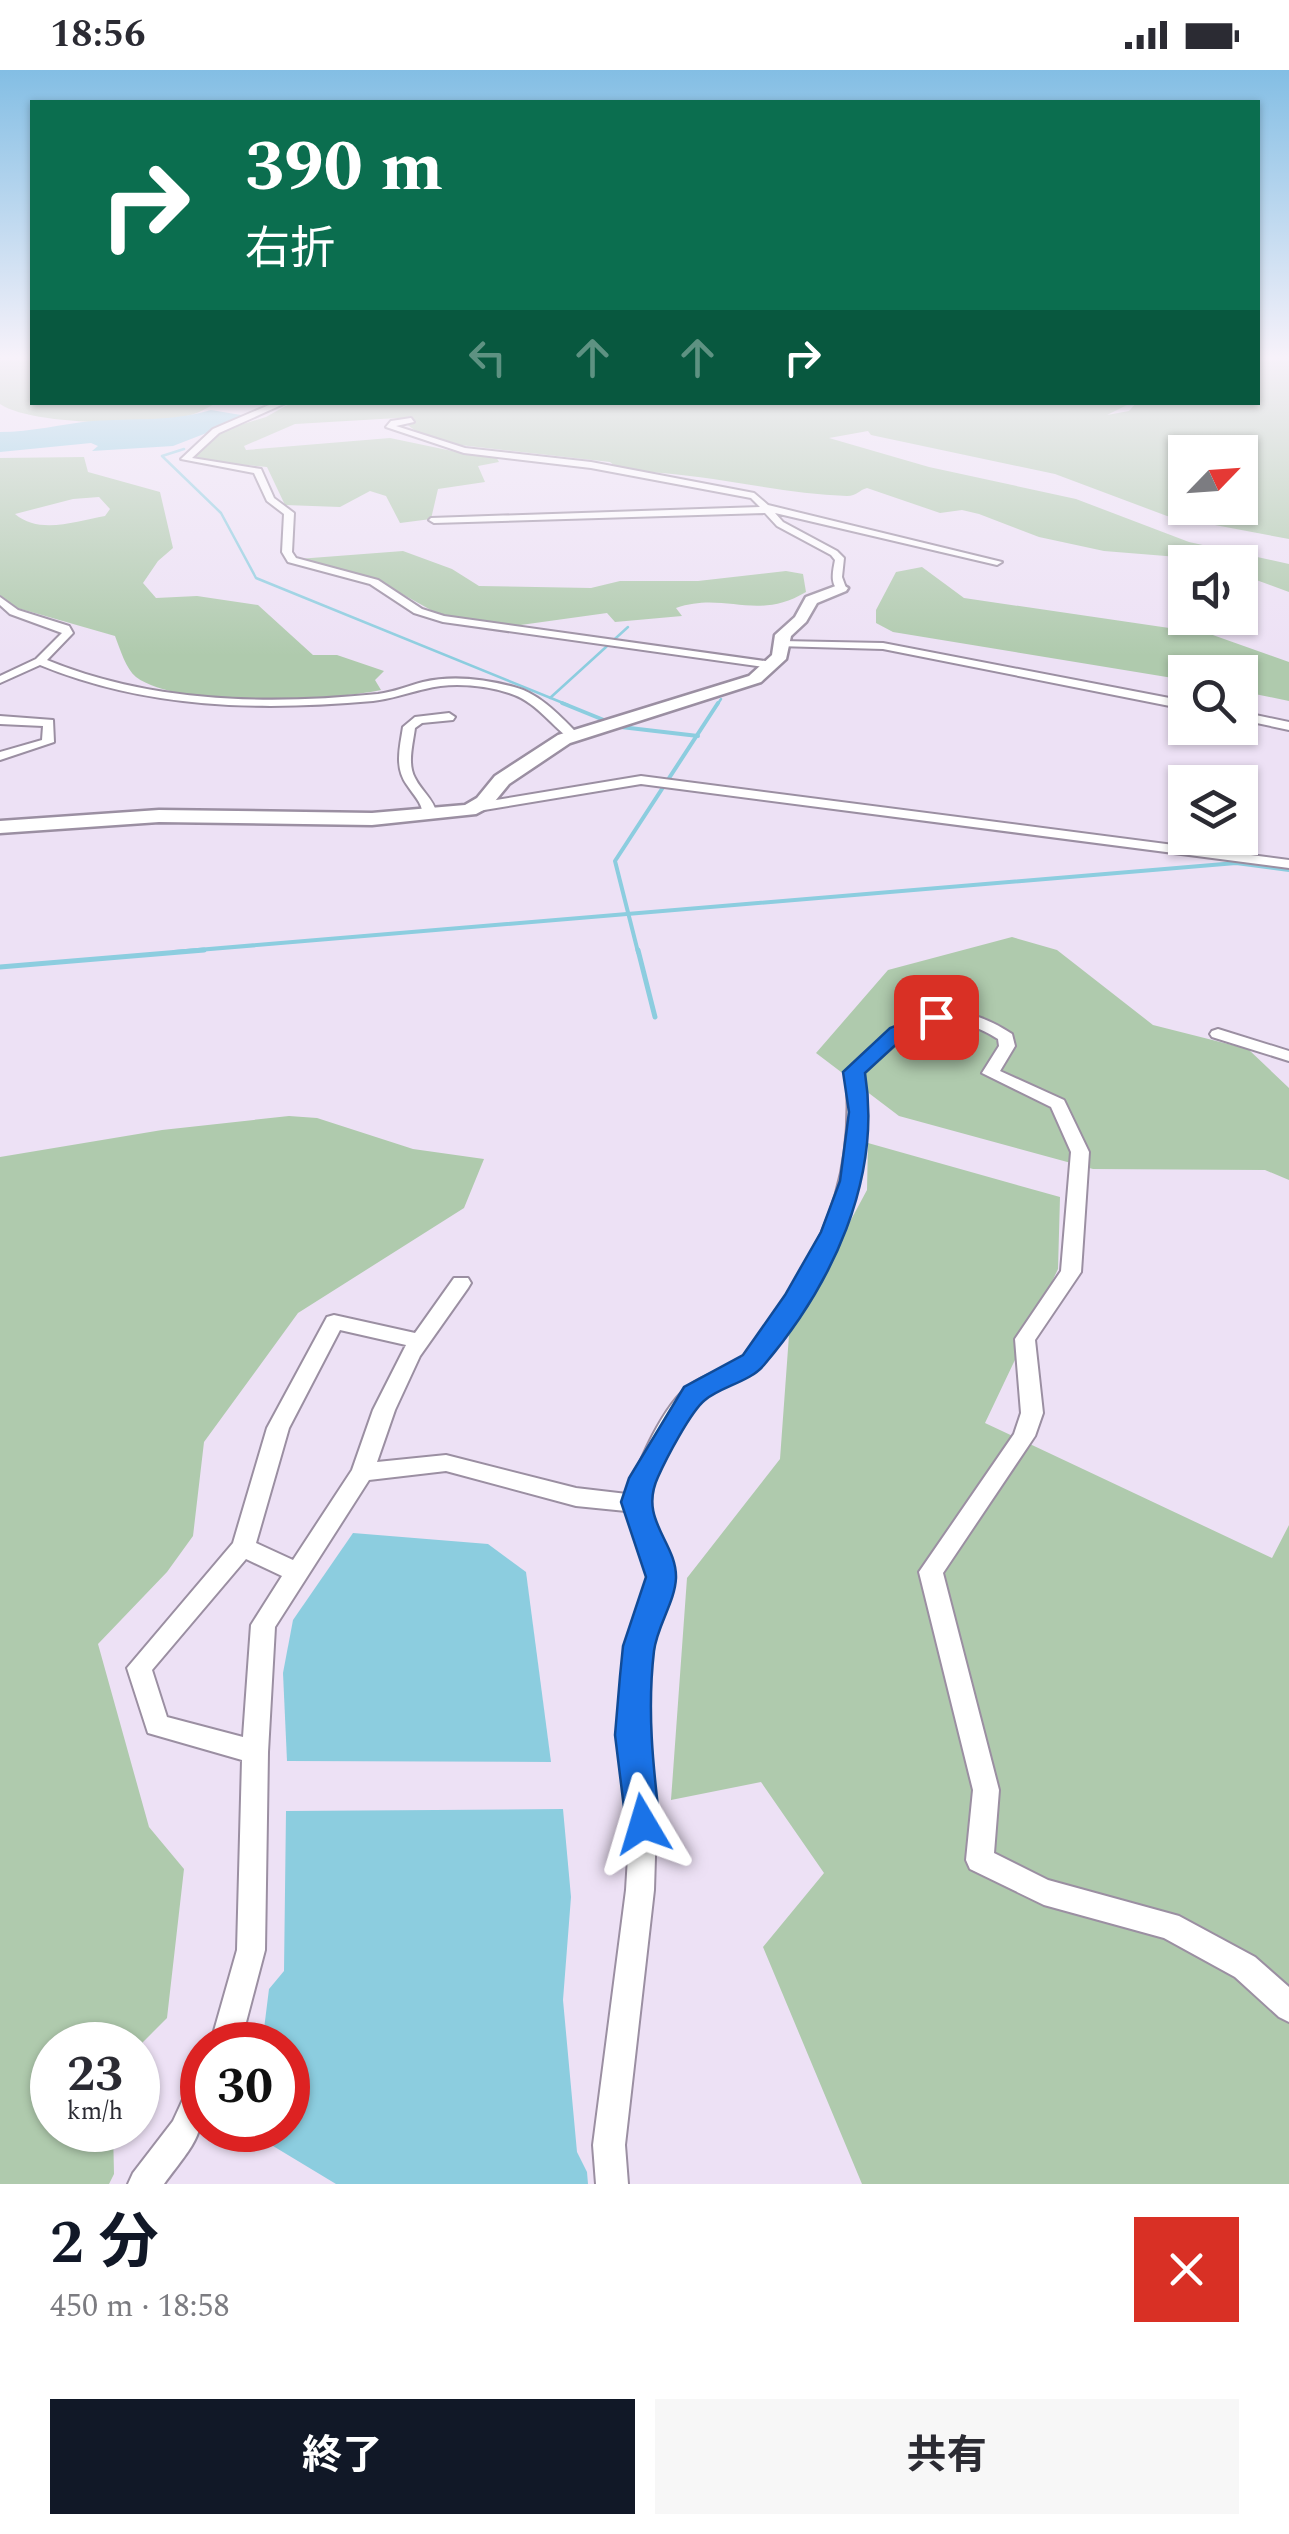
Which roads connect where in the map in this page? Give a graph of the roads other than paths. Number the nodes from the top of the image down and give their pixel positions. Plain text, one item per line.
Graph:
1 (185, 459) edge
2 (542, 459) edge
3 (767, 509) junction
4 (434, 520) dead end
5 (997, 562) dead end
6 (840, 588) joint
7 (0, 600) edge
8 (781, 644) junction
9 (40, 662) junction
10 (772, 665) junction
11 (0, 680) edge
12 (1168, 702) edge
13 (449, 717) dead end
14 (0, 720) edge
15 (1258, 720) edge
16 (1289, 726) edge
17 (574, 736) junction
18 (0, 742) edge
19 (25, 748) junction
20 (0, 756) edge
21 (478, 806) junction
22 (430, 814) junction
23 (0, 827) edge
24 (1289, 864) edge
25 (1218, 1034) dead end
26 (1289, 1056) edge
27 (462, 1283) dead end
28 (420, 1341) junction
29 (362, 1472) junction
30 (636, 1502) junction
31 (243, 1547) junction
32 (296, 1572) junction
33 (254, 1752) junction
34 (1289, 2006) edge
35 (232, 2022) edge
36 (180, 2137) edge
37 (144, 2184) edge
38 (612, 2184) edge

1 - 10 street
2 - 3 street
3 - 4 street
3 - 5 street
3 - 6 street
6 - 8 street
7 - 9 street
8 - 10 street
8 - 12 street
9 - 11 street
9 - 17 street
10 - 17 street
13 - 22 street
14 - 19 street
15 - 16 street
17 - 21 street
18 - 19 street
19 - 20 street
21 - 22 street
21 - 24 street
22 - 23 street
25 - 26 street
27 - 28 street
28 - 29 street
28 - 31 street
29 - 30 street
29 - 32 street
30 - 34 street
30 - 38 street
31 - 32 street
31 - 33 street
32 - 33 street
33 - 35 street
36 - 37 street

